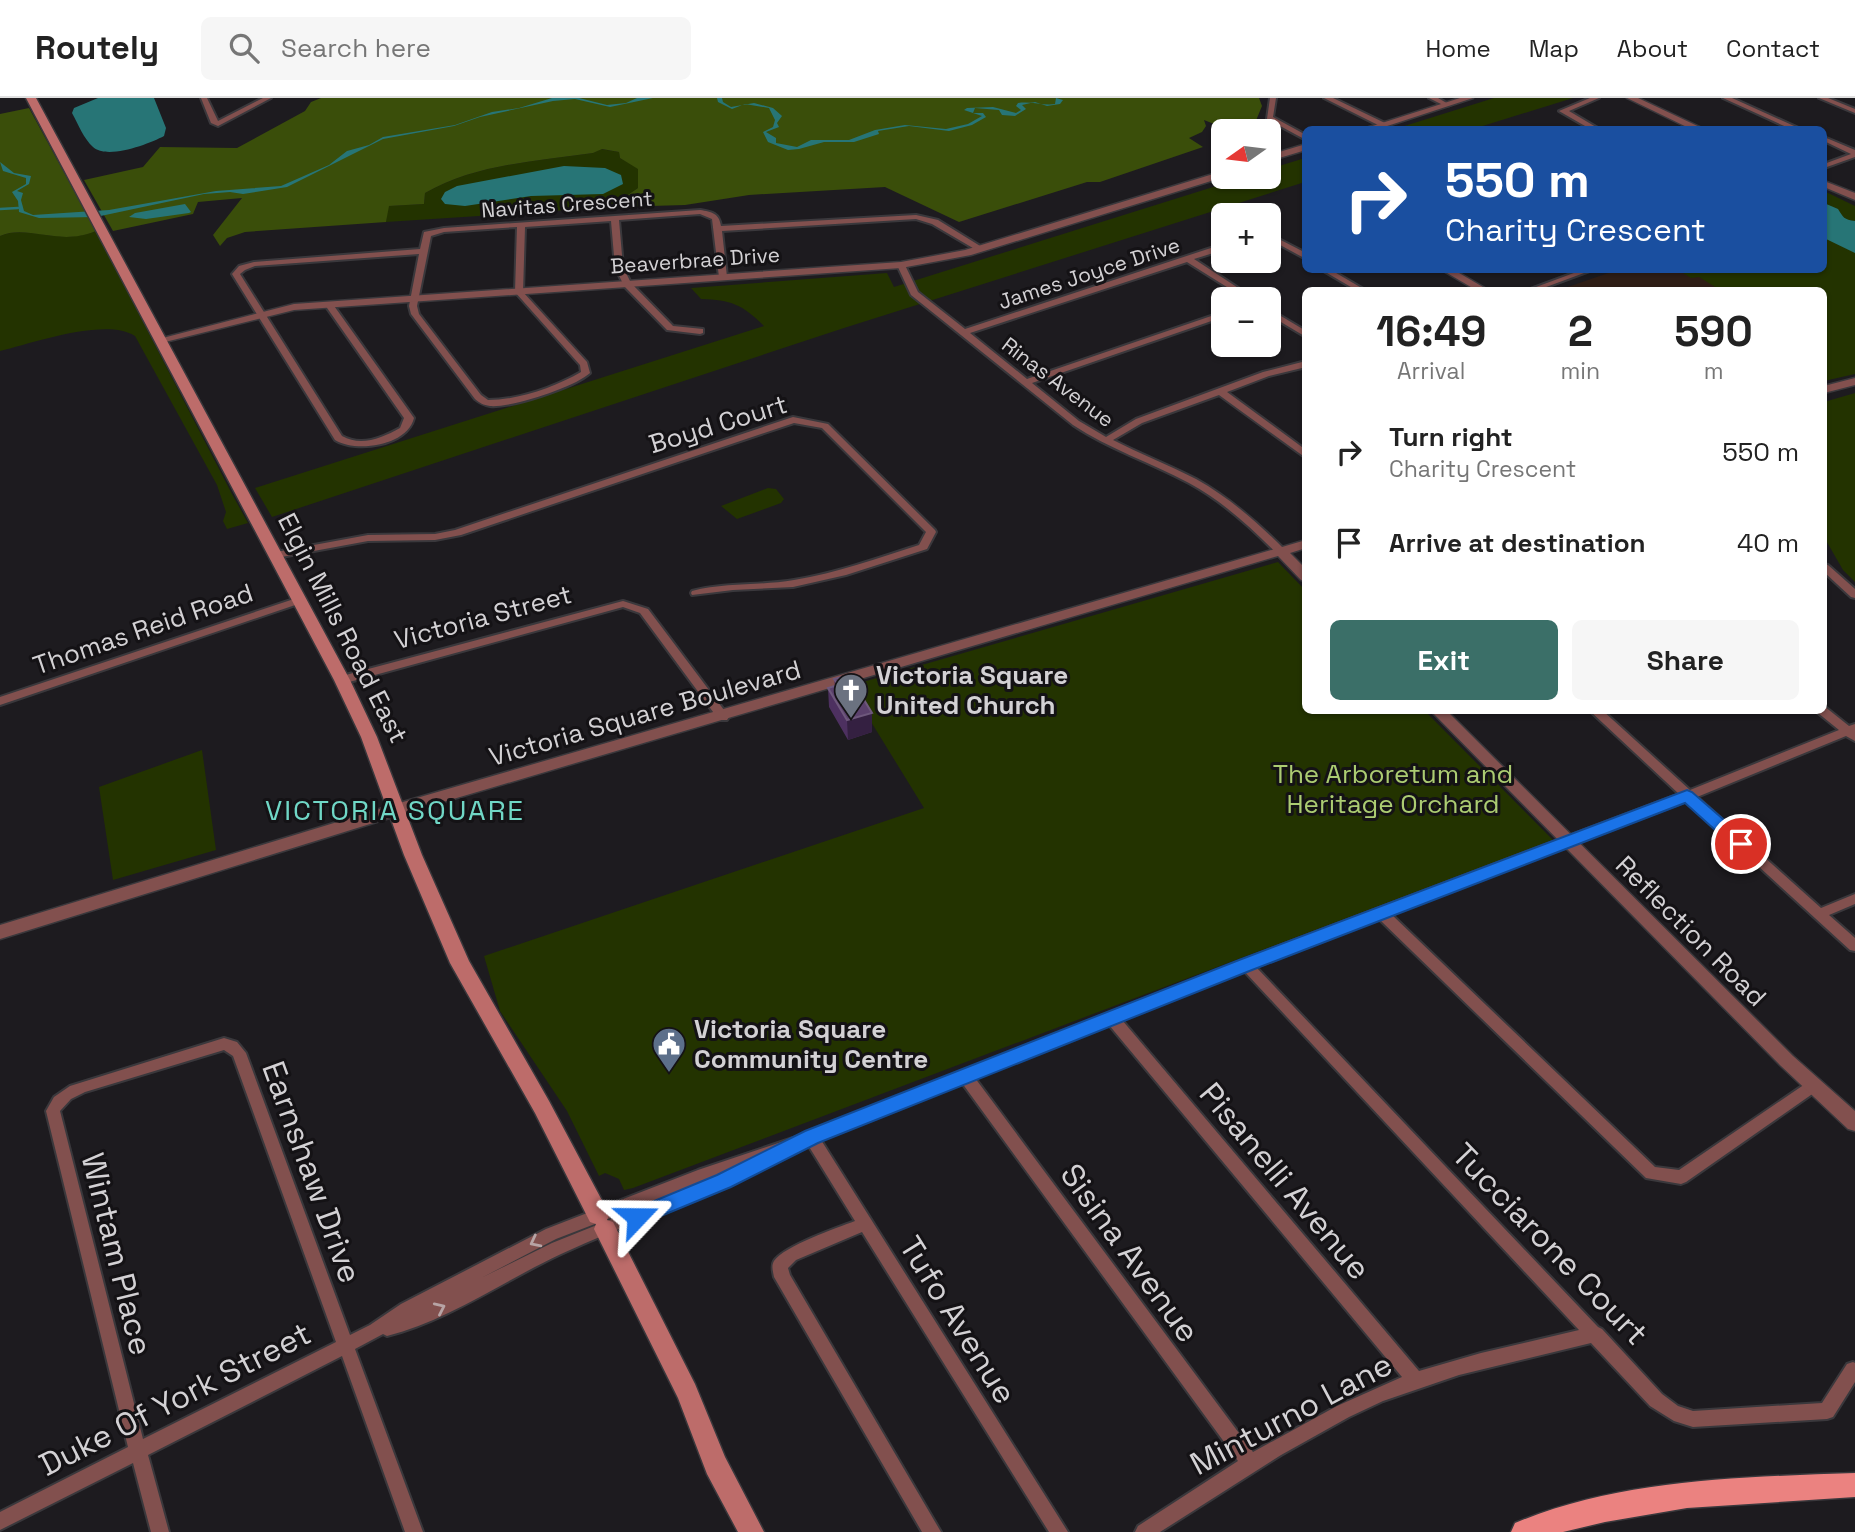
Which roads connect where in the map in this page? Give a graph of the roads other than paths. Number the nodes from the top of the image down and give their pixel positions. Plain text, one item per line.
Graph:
1 (33, 98) edge
2 (204, 98) edge
3 (268, 98) edge
4 (1273, 98) edge
5 (1327, 98) edge
6 (1432, 98) edge
7 (1469, 98) edge
8 (1596, 98) edge
9 (1631, 98) edge
10 (1726, 98) edge
11 (1822, 98) edge
12 (1447, 105) junction
13 (1855, 111) edge
14 (1383, 124) junction
15 (1377, 126) edge
16 (1591, 126) edge
17 (1693, 126) edge
18 (1791, 126) edge
19 (1302, 136) edge
20 (1827, 140) edge
21 (1302, 148) edge
22 (1281, 154) edge
23 (1855, 154) edge
24 (1827, 165) edge
25 (1211, 178) edge
26 (1827, 185) edge
27 (1855, 197) edge
28 (615, 219) junction
29 (521, 225) junction
30 (717, 229) junction
31 (1281, 243) edge
32 (981, 249) junction
33 (422, 251) junction
34 (1211, 251) edge
35 (1302, 255) edge
36 (1188, 258) junction
37 (901, 265) junction
38 (1331, 273) edge
39 (1452, 273) edge
40 (1568, 273) edge
41 (723, 277) junction
42 (627, 284) junction
43 (1233, 287) edge
44 (1356, 287) edge
45 (1478, 287) edge
46 (1538, 287) edge
47 (519, 292) junction
48 (414, 299) junction
49 (329, 305) junction
50 (260, 313) junction
51 (1211, 318) edge
52 (1281, 319) edge
53 (700, 331) dead end
54 (965, 332) junction
55 (1302, 332) edge
56 (161, 340) junction
57 (1302, 365) edge
58 (1855, 381) edge
59 (1026, 382) junction
60 (1827, 389) edge
61 (1220, 391) junction
62 (1105, 441) junction
63 (1302, 452) edge
64 (1302, 545) edge
65 (1281, 552) junction
66 (276, 555) junction
67 (1827, 570) edge
68 (1302, 573) edge
69 (696, 593) dead end
70 (1855, 595) edge
71 (300, 600) junction
72 (342, 680) junction
73 (0, 701) edge
74 (1441, 714) edge
75 (1598, 714) edge
76 (1827, 714) edge
77 (723, 717) junction
78 (1852, 732) edge
79 (1687, 796) junction
80 (396, 810) junction
81 (1566, 841) junction
82 (1855, 899) edge
83 (1381, 913) junction
84 (1819, 914) junction
85 (0, 932) edge
86 (1855, 946) edge
87 (1245, 965) junction
88 (1112, 1018) junction
89 (965, 1076) junction
90 (1813, 1086) junction
91 (54, 1111) joint
92 (1855, 1123) edge
93 (804, 1140) junction
94 (601, 1222) junction
95 (864, 1224) junction
96 (376, 1331) joint
97 (1595, 1334) junction
98 (346, 1346) junction
99 (1853, 1370) dead end
100 (1416, 1381) junction
101 (139, 1450) junction
102 (1251, 1464) junction
103 (1855, 1485) edge
104 (0, 1521) edge
105 (160, 1532) edge
106 (414, 1532) edge
107 (751, 1532) edge
108 (932, 1532) edge
109 (1059, 1532) edge
110 (1144, 1532) edge
111 (1524, 1532) edge

1 - 56 main road, Elgin Mills Road East
2 - 3 street
4 - 19 street
5 - 14 street
6 - 12 street
7 - 12 street
8 - 16 street
9 - 17 street
10 - 18 street
11 - 13 street
12 - 14 street
14 - 15 street
20 - 23 street
21 - 22 street
23 - 24 street
25 - 32 street, Beaverbrae Drive
26 - 27 street
28 - 29 street, Navitas Crescent
28 - 30 street, Navitas Crescent
28 - 42 street
29 - 33 street, Navitas Crescent
29 - 47 street
30 - 32 street
30 - 41 street
31 - 35 street
32 - 37 street, Beaverbrae Drive
33 - 48 street
33 - 50 street
34 - 36 street, James Joyce Drive
36 - 43 street
36 - 54 street, James Joyce Drive
37 - 41 street, Beaverbrae Drive
37 - 54 street, Rinas Avenue
38 - 44 street
39 - 45 street
40 - 46 street
41 - 42 street, Beaverbrae Drive
42 - 47 street, Beaverbrae Drive
42 - 53 street
47 - 48 street, Beaverbrae Drive
47 - 48 street
48 - 49 street, Beaverbrae Drive
49 - 50 street, Beaverbrae Drive
49 - 50 street
50 - 56 street, Beaverbrae Drive
51 - 59 street
52 - 55 street
54 - 59 street, Rinas Avenue
56 - 66 main road, Elgin Mills Road East
57 - 61 street
58 - 60 street
59 - 62 street, Rinas Avenue
61 - 62 street
61 - 63 street
62 - 65 street, Rinas Avenue
64 - 65 street, Victoria Square Boulevard
65 - 68 street
65 - 77 street, Victoria Square Boulevard
66 - 69 street, Boyd Court
66 - 71 main road, Elgin Mills Road East
67 - 70 street
71 - 72 main road, Elgin Mills Road East
71 - 73 street, Thomas Reid Road
72 - 77 street, Victoria Street
72 - 80 main road, Elgin Mills Road East
74 - 81 street, Reflection Road
75 - 79 street
76 - 78 street
77 - 80 street, Victoria Square Boulevard
78 - 79 street, Duke Of York Street
79 - 81 street, Duke Of York Street
79 - 84 street
80 - 85 street, Victoria Square Boulevard
80 - 94 main road, Elgin Mills Road East
81 - 83 street, Duke Of York Street
81 - 90 street, Reflection Road
82 - 84 street
83 - 87 street, Duke Of York Street
83 - 90 street
84 - 86 street
87 - 88 street, Duke Of York Street
87 - 97 street, Tucciarone Court
88 - 89 street, Duke Of York Street
88 - 100 street, Pisanelli Avenue
89 - 93 street, Duke Of York Street
89 - 102 street, Sisina Avenue
90 - 92 street, Reflection Road
91 - 98 street, Earnshaw Drive
91 - 101 street, Wintam Place
93 - 94 street, Duke Of York Street
93 - 95 street, Tufo Avenue
94 - 96 street, Duke Of York Street
94 - 107 main road, Elgin Mills Road East
95 - 108 street
95 - 109 street, Tufo Avenue
96 - 98 street, Duke Of York Street
97 - 99 street, Tucciarone Court
97 - 100 street, Minturno Lane
98 - 101 street, Duke Of York Street
98 - 106 street
100 - 102 street, Minturno Lane
101 - 104 street, Duke Of York Street
101 - 105 street, Wintam Place
102 - 110 street, Minturno Lane
103 - 111 main road

